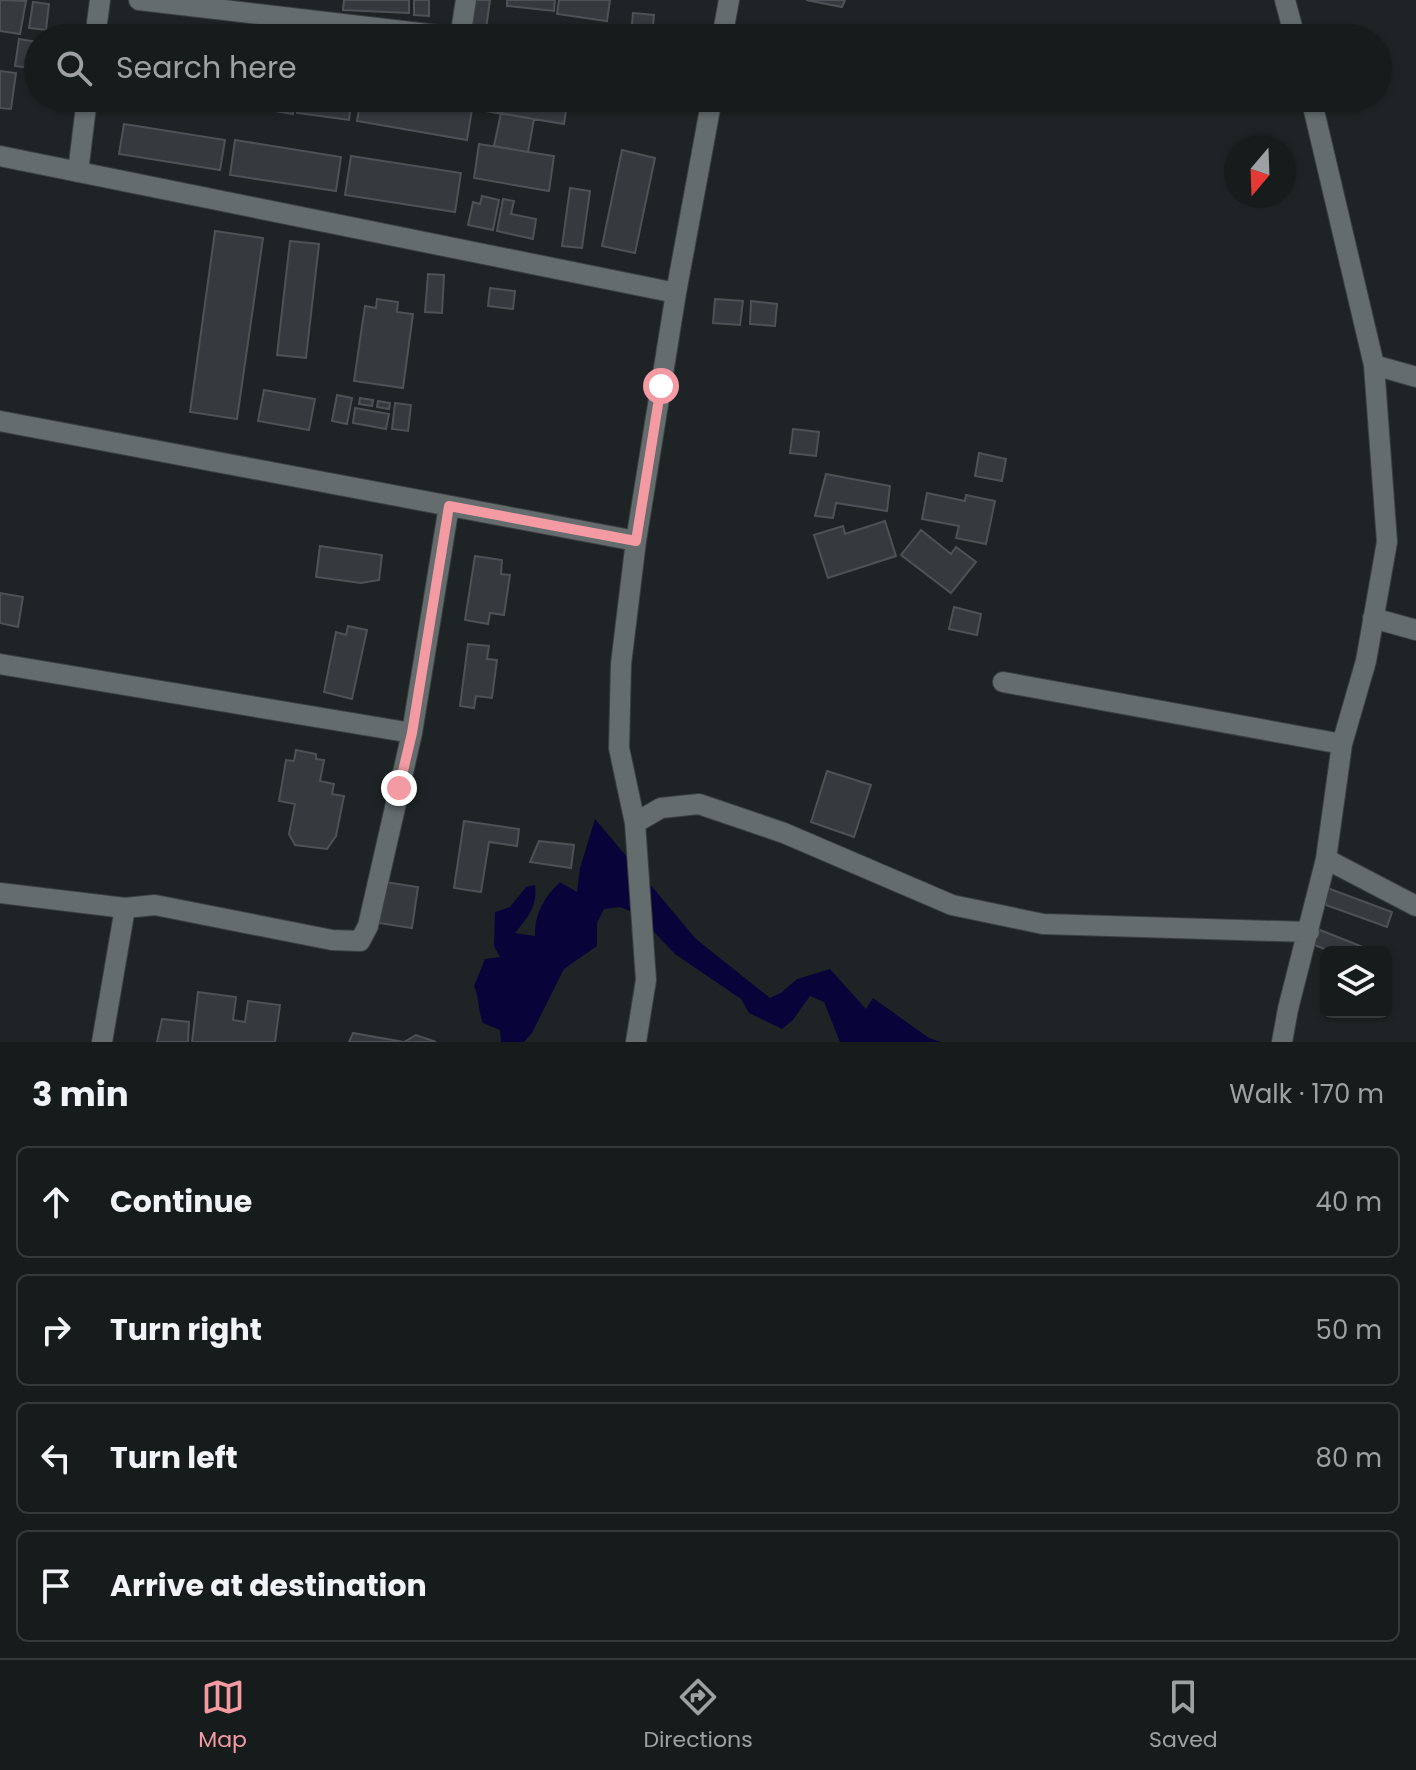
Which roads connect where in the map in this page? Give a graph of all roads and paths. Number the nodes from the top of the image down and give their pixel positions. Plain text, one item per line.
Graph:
1 (100, 0) edge
2 (139, 0) edge
3 (466, 0) edge
4 (729, 0) edge
5 (1285, 0) edge
6 (264, 7) edge
7 (97, 24) edge
8 (372, 24) edge
9 (463, 24) edge
10 (725, 24) edge
11 (1291, 24) edge
12 (85, 112) edge
13 (709, 112) edge
14 (1314, 112) edge
15 (0, 156) edge
16 (78, 172) junction
17 (676, 293) junction
18 (1374, 365) junction
19 (1416, 377) edge
20 (0, 421) edge
21 (449, 506) junction
22 (636, 541) junction
23 (1373, 618) junction
24 (1416, 630) edge
25 (0, 664) edge
26 (1003, 682) dead end
27 (412, 733) junction
28 (1342, 744) junction
29 (635, 823) junction
30 (1326, 859) junction
31 (0, 893) edge
32 (1416, 906) edge
33 (125, 908) junction
34 (1309, 932) junction
35 (102, 1042) edge
36 (636, 1042) edge
37 (1282, 1042) edge

1 - 7 street
2 - 6 street
3 - 9 street
4 - 10 street
5 - 11 street
6 - 8 street
12 - 16 street
13 - 17 street
14 - 18 street
15 - 16 street
16 - 17 street
17 - 22 street
18 - 19 street
18 - 23 street
20 - 21 street
21 - 22 street
21 - 27 street
22 - 29 street
23 - 24 street
23 - 28 street
25 - 27 street
26 - 28 street
27 - 33 street
28 - 30 street
29 - 34 street
29 - 36 street
30 - 32 street
30 - 34 street
31 - 33 street
33 - 35 street
34 - 37 street

